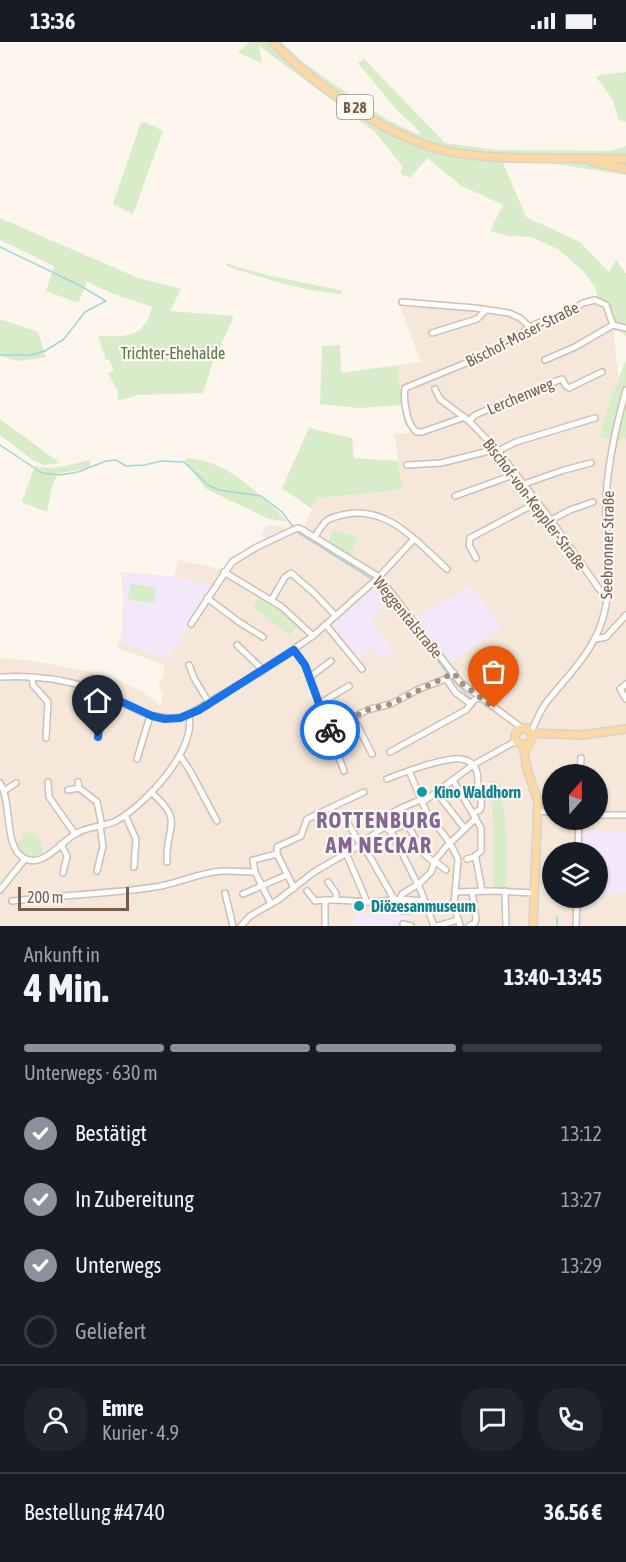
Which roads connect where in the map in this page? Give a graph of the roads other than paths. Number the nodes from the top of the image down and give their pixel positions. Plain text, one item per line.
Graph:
1 (273, 42) edge
2 (558, 158) junction
3 (624, 159) edge
4 (626, 169) edge
5 (402, 302) dead end
6 (486, 310) junction
7 (613, 325) junction
8 (530, 327) junction
9 (626, 328) edge
10 (432, 333) dead end
11 (545, 360) dead end
12 (602, 372) dead end
13 (435, 389) dead end
14 (626, 390) edge
15 (596, 418) dead end
16 (467, 419) junction
17 (498, 450) junction
18 (591, 463) dead end
19 (407, 465) dead end
20 (516, 474) junction
21 (524, 484) junction
22 (455, 496) dead end
23 (538, 502) junction
24 (593, 502) dead end
25 (551, 520) junction
26 (315, 537) junction
27 (414, 539) junction
28 (476, 558) dead end
29 (447, 569) dead end
30 (224, 572) junction
31 (379, 578) junction
32 (608, 597) junction
33 (207, 598) junction
34 (272, 599) junction
35 (626, 615) edge
36 (336, 616) junction
37 (191, 624) dead end
38 (326, 625) junction
39 (312, 636) junction
40 (263, 637) dead end
41 (596, 639) junction
42 (237, 645) dead end
43 (294, 650) junction
44 (331, 661) dead end
45 (189, 665) dead end
46 (362, 669) dead end
47 (263, 670) junction
48 (450, 676) junction
49 (0, 677) edge
50 (32, 677) junction
51 (310, 677) junction
52 (626, 684) edge
53 (349, 686) dead end
54 (103, 693) junction
55 (624, 697) edge
56 (479, 698) junction
57 (209, 703) junction
58 (319, 704) junction
59 (471, 704) junction
60 (189, 715) junction
61 (150, 716) junction
62 (354, 719) junction
63 (626, 729) edge
64 (329, 731) junction
65 (98, 737) dead end
66 (46, 738) dead end
67 (523, 738) junction
68 (390, 752) dead end
69 (372, 754) dead end
70 (180, 756) junction
71 (581, 758) dead end
72 (137, 759) dead end
73 (581, 764) edge
74 (472, 765) junction
75 (344, 771) dead end
76 (409, 771) junction
77 (387, 779) dead end
78 (453, 780) junction
79 (48, 782) dead end
80 (0, 783) edge
81 (16, 783) dead end
82 (68, 790) dead end
83 (4, 791) junction
84 (151, 792) junction
85 (364, 792) dead end
86 (436, 792) junction
87 (421, 800) junction
88 (537, 812) junction
89 (542, 812) edge
90 (428, 814) junction
91 (608, 814) edge
92 (125, 815) junction
93 (474, 815) junction
94 (626, 815) edge
95 (314, 816) junction
96 (8, 818) junction
97 (1, 819) edge
98 (217, 821) dead end
99 (407, 824) junction
100 (369, 825) dead end
101 (101, 826) junction
102 (384, 827) junction
103 (465, 829) junction
104 (392, 831) junction
105 (374, 833) junction
106 (75, 834) junction
107 (450, 843) junction
108 (61, 844) junction
109 (361, 844) junction
110 (276, 851) junction
111 (346, 853) junction
112 (474, 857) junction
113 (25, 859) junction
114 (463, 860) junction
115 (167, 862) dead end
116 (435, 862) junction
117 (134, 867) dead end
118 (446, 870) dead end
119 (97, 871) dead end
120 (255, 872) junction
121 (63, 873) dead end
122 (287, 875) junction
123 (328, 882) dead end
124 (417, 885) junction
125 (261, 886) junction
126 (294, 888) junction
127 (0, 890) edge
128 (307, 891) dead end
129 (482, 891) junction
130 (505, 891) junction
131 (225, 892) dead end
132 (455, 892) junction
133 (472, 892) junction
134 (534, 893) junction
135 (243, 894) dead end
136 (336, 899) junction
137 (397, 899) junction
138 (324, 900) junction
139 (12, 901) dead end
140 (367, 902) junction
141 (271, 904) junction
142 (425, 904) junction
143 (454, 905) junction
144 (577, 908) edge
145 (459, 923) edge
146 (404, 924) dead end
147 (233, 926) edge
148 (241, 926) edge
149 (325, 926) edge
150 (411, 926) edge
151 (437, 926) edge
152 (469, 926) edge
153 (506, 926) edge
154 (533, 926) edge
155 (576, 926) edge

1 - 2 main road, B 28
2 - 3 main road, B 28
2 - 4 main road
5 - 6 street
6 - 8 street
6 - 10 street
7 - 8 street, Bischof-Moser-Straße
7 - 9 street
7 - 11 street
8 - 16 street, Bischof-Moser-Straße
12 - 16 street, Lerchenweg
13 - 16 street, Bischof-von-Keppler-Straße
14 - 32 street, Seebronner Straße
15 - 17 street
16 - 17 street, Bischof-von-Keppler-Straße
17 - 19 street
17 - 20 street, Bischof-von-Keppler-Straße
18 - 21 street
20 - 21 street, Bischof-von-Keppler-Straße
20 - 22 street
21 - 23 street, Bischof-von-Keppler-Straße
23 - 25 street, Bischof-von-Keppler-Straße
23 - 28 street
24 - 25 street
25 - 32 street, Bischof-von-Keppler-Straße
26 - 27 street
26 - 30 street, Weggentalstraße
26 - 31 street, Weggentalstraße
27 - 29 street
27 - 31 street
30 - 33 street, Weggentalstraße
30 - 34 street
31 - 36 street
31 - 48 street, Weggentalstraße
32 - 41 street, Seebronner Straße
33 - 37 street, Weggentalstraße
33 - 40 street
34 - 36 street
34 - 39 street
35 - 41 street
36 - 38 street
38 - 39 street
38 - 46 street
39 - 43 street
41 - 67 street, Seebronner Straße
42 - 47 street
43 - 47 street
43 - 51 street
44 - 51 street
45 - 57 street
47 - 57 street
48 - 56 street, Weggentalstraße
48 - 59 street, Weggentalstraße
48 - 62 street
49 - 50 street
50 - 54 street
50 - 66 street
51 - 58 street
52 - 55 street
53 - 58 street
54 - 61 street
54 - 65 street
56 - 59 street
56 - 67 street, Weggentalstraße
57 - 60 street
58 - 64 street
59 - 68 street
60 - 61 street
60 - 70 street
61 - 72 street
62 - 64 street
62 - 69 street
63 - 67 main road
64 - 75 street
67 - 74 street, Seebronner Straße
67 - 88 main road
70 - 84 street
70 - 98 street
71 - 73 street
74 - 76 street
74 - 78 street, Seebronner Straße
74 - 93 street
76 - 77 street
76 - 87 street
78 - 86 street, Seebronner Straße
78 - 93 street
79 - 106 street
80 - 83 street
81 - 83 street
82 - 101 street
83 - 96 street
84 - 92 street
84 - 115 street
85 - 95 street
86 - 87 street, Seebronner Straße
86 - 103 street
87 - 90 street
87 - 102 street, Seebronner Straße
88 - 89 street
88 - 134 main road
90 - 99 street
90 - 107 street
91 - 94 street
92 - 101 street
92 - 117 street
93 - 103 street
93 - 112 street
95 - 109 street
95 - 110 street
96 - 97 street
96 - 113 street
99 - 104 street
99 - 116 street
100 - 105 street
101 - 106 street
101 - 119 street
102 - 104 street
102 - 105 street, Seebronner Straße
103 - 107 street
104 - 124 street
105 - 109 street, Seebronner Straße
106 - 108 street
107 - 114 street
107 - 116 street
108 - 113 street
108 - 121 street
109 - 111 street, Seebronner Straße
109 - 137 street
110 - 120 street
110 - 122 street
111 - 126 street, Seebronner Straße
111 - 140 street
112 - 114 street
112 - 129 street
113 - 127 street
114 - 132 street
116 - 118 street
116 - 124 street
120 - 125 street
120 - 139 street
122 - 125 street
122 - 126 street
123 - 136 street
124 - 137 street
124 - 142 street
125 - 135 street
125 - 141 street
126 - 141 street, Seebronner Straße
128 - 138 street
129 - 130 street
129 - 133 street
130 - 134 street
130 - 153 street
131 - 147 street
132 - 133 street
132 - 143 street
133 - 152 street
134 - 154 main road
136 - 138 street
136 - 140 street
137 - 140 street
137 - 142 street
137 - 142 street
138 - 149 street
141 - 148 street, Seebronner Straße
142 - 143 street
142 - 151 street
143 - 145 street
144 - 155 street
145 - 151 street
146 - 150 street

